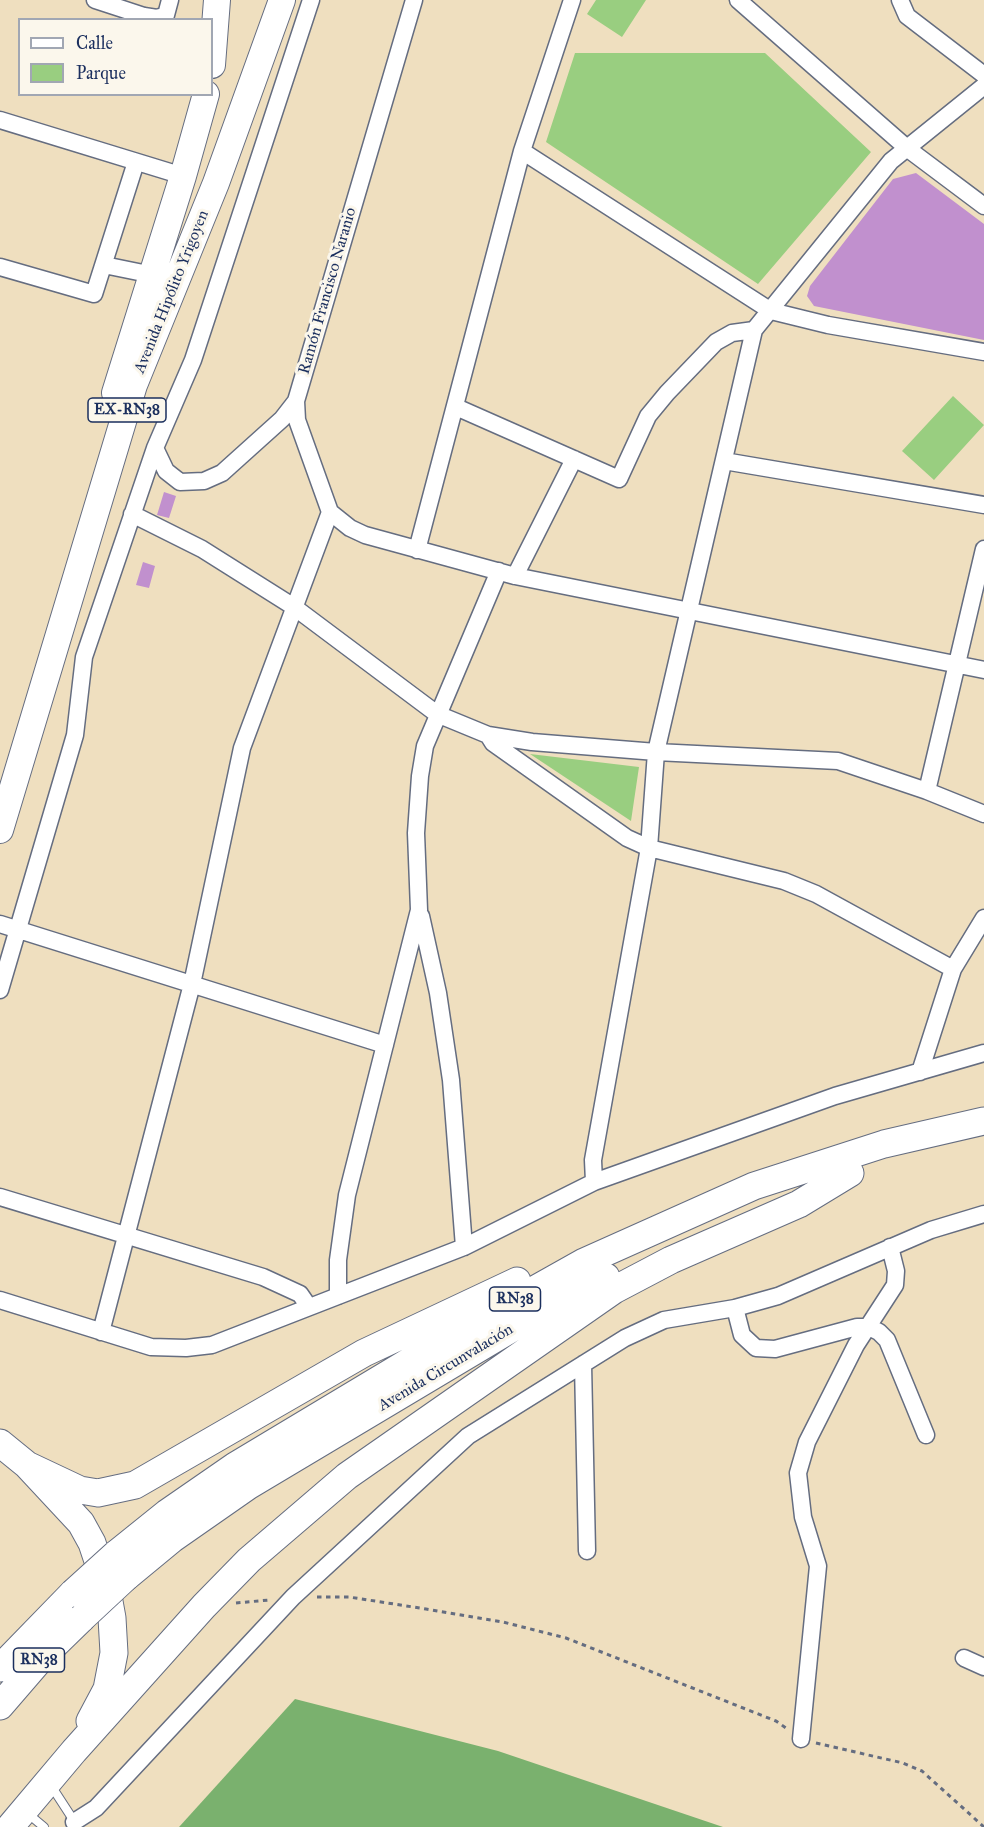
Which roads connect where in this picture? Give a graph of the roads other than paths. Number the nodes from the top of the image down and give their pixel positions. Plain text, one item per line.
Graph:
1 (95, 0) edge
2 (170, 0) edge
3 (216, 0) edge
4 (282, 0) edge
5 (311, 0) edge
6 (414, 0) edge
7 (572, 0) edge
8 (738, 0) edge
9 (900, 0) edge
10 (119, 4) edge
11 (213, 49) edge
12 (984, 75) edge
13 (984, 86) edge
14 (205, 96) edge
15 (0, 120) edge
16 (908, 149) junction
17 (522, 151) junction
18 (136, 162) junction
19 (183, 176) junction
20 (984, 206) edge
21 (104, 265) junction
22 (0, 267) edge
23 (153, 275) junction
24 (771, 311) junction
25 (754, 330) junction
26 (984, 352) edge
27 (296, 401) junction
28 (456, 407) junction
29 (155, 448) junction
30 (574, 459) junction
31 (724, 461) junction
32 (984, 505) edge
33 (330, 512) junction
34 (132, 514) junction
35 (984, 549) edge
36 (417, 550) junction
37 (507, 573) junction
38 (294, 607) junction
39 (688, 609) junction
40 (957, 664) junction
41 (984, 670) edge
42 (437, 714) junction
43 (488, 735) junction
44 (656, 752) junction
45 (0, 772) edge
46 (927, 791) junction
47 (984, 814) edge
48 (0, 830) edge
49 (649, 848) junction
50 (419, 910) junction
51 (984, 918) edge
52 (0, 924) edge
53 (18, 929) junction
54 (953, 969) junction
55 (192, 984) junction
56 (0, 990) edge
57 (385, 1045) junction
58 (984, 1053) edge
59 (920, 1072) junction
60 (984, 1121) edge
61 (955, 1129) junction
62 (850, 1173) junction
63 (594, 1182) junction
64 (754, 1186) junction
65 (0, 1197) edge
66 (984, 1214) edge
67 (127, 1236) junction
68 (464, 1247) junction
69 (890, 1247) junction
70 (338, 1296) junction
71 (0, 1300) edge
72 (309, 1307) junction
73 (735, 1308) junction
74 (869, 1327) junction
75 (101, 1332) junction
76 (583, 1364) junction
77 (926, 1435) dead end
78 (0, 1443) edge
79 (27, 1465) junction
80 (587, 1551) dead end
81 (121, 1565) junction
82 (964, 1658) dead end
83 (984, 1667) edge
84 (0, 1668) edge
85 (0, 1706) edge
86 (801, 1739) road end
87 (74, 1751) junction
88 (48, 1781) junction
89 (16, 1818) edge
90 (76, 1824) edge
91 (44, 1827) edge

1 - 10 street
2 - 10 street
3 - 11 main road
4 - 48 main road, Avenida Hipólito Yrigoyen / EX-RN38
5 - 29 street
6 - 27 street, Ramón Francisco Naranio
7 - 17 street
8 - 16 street
9 - 12 street
13 - 16 street
14 - 19 main road, Avenida Hipólito Yrigoyen / EX-RN38
15 - 18 street
16 - 20 street
16 - 24 street
17 - 24 street
17 - 28 street
18 - 19 street
18 - 21 street
19 - 23 main road, Avenida Hipólito Yrigoyen / EX-RN38
21 - 22 street
21 - 23 street
23 - 45 main road, Avenida Hipólito Yrigoyen / EX-RN38
24 - 25 street
24 - 26 street
25 - 30 street
25 - 31 street
27 - 29 street, Ramón Francisco Naranio
27 - 33 street
28 - 30 street
28 - 36 street
29 - 34 street
30 - 37 street
31 - 32 street
31 - 39 street
33 - 36 street
33 - 38 street
34 - 38 street
34 - 53 street
35 - 40 street
36 - 37 street
37 - 39 street
37 - 42 street
38 - 42 street
38 - 55 street
39 - 40 street
39 - 44 street
40 - 41 street
40 - 46 street
42 - 43 street
42 - 50 street
43 - 44 street
43 - 49 street
44 - 46 street
44 - 49 street
46 - 47 street
49 - 54 street
49 - 63 street
50 - 57 street
50 - 68 street
51 - 54 street
52 - 53 street
53 - 55 street
53 - 56 street
54 - 59 street
55 - 57 street
55 - 67 street
57 - 70 street
58 - 59 street
59 - 63 street
60 - 61 highway, Avenida Circunvalación / RN38
61 - 62 highway, Avenida Circunvalación / RN38
61 - 64 highway, Avenida Circunvalación / RN38
62 - 81 highway, Avenida Circunvalación / RN38
62 - 87 highway
63 - 68 street
64 - 79 highway
64 - 81 highway, Avenida Circunvalación / RN38
65 - 67 street
66 - 69 street
67 - 72 street
67 - 75 street
68 - 70 street
69 - 73 street
69 - 74 street
70 - 72 street
71 - 75 street
72 - 75 street
73 - 74 street
73 - 76 street
74 - 77 street
74 - 86 street
76 - 80 street
76 - 90 street
78 - 79 highway
79 - 87 highway
81 - 84 highway, Avenida Circunvalación / RN38, bridge
81 - 85 highway, Avenida Circunvalación / RN38, bridge
82 - 83 street
87 - 88 highway
88 - 89 highway
88 - 90 lane
89 - 91 lane

